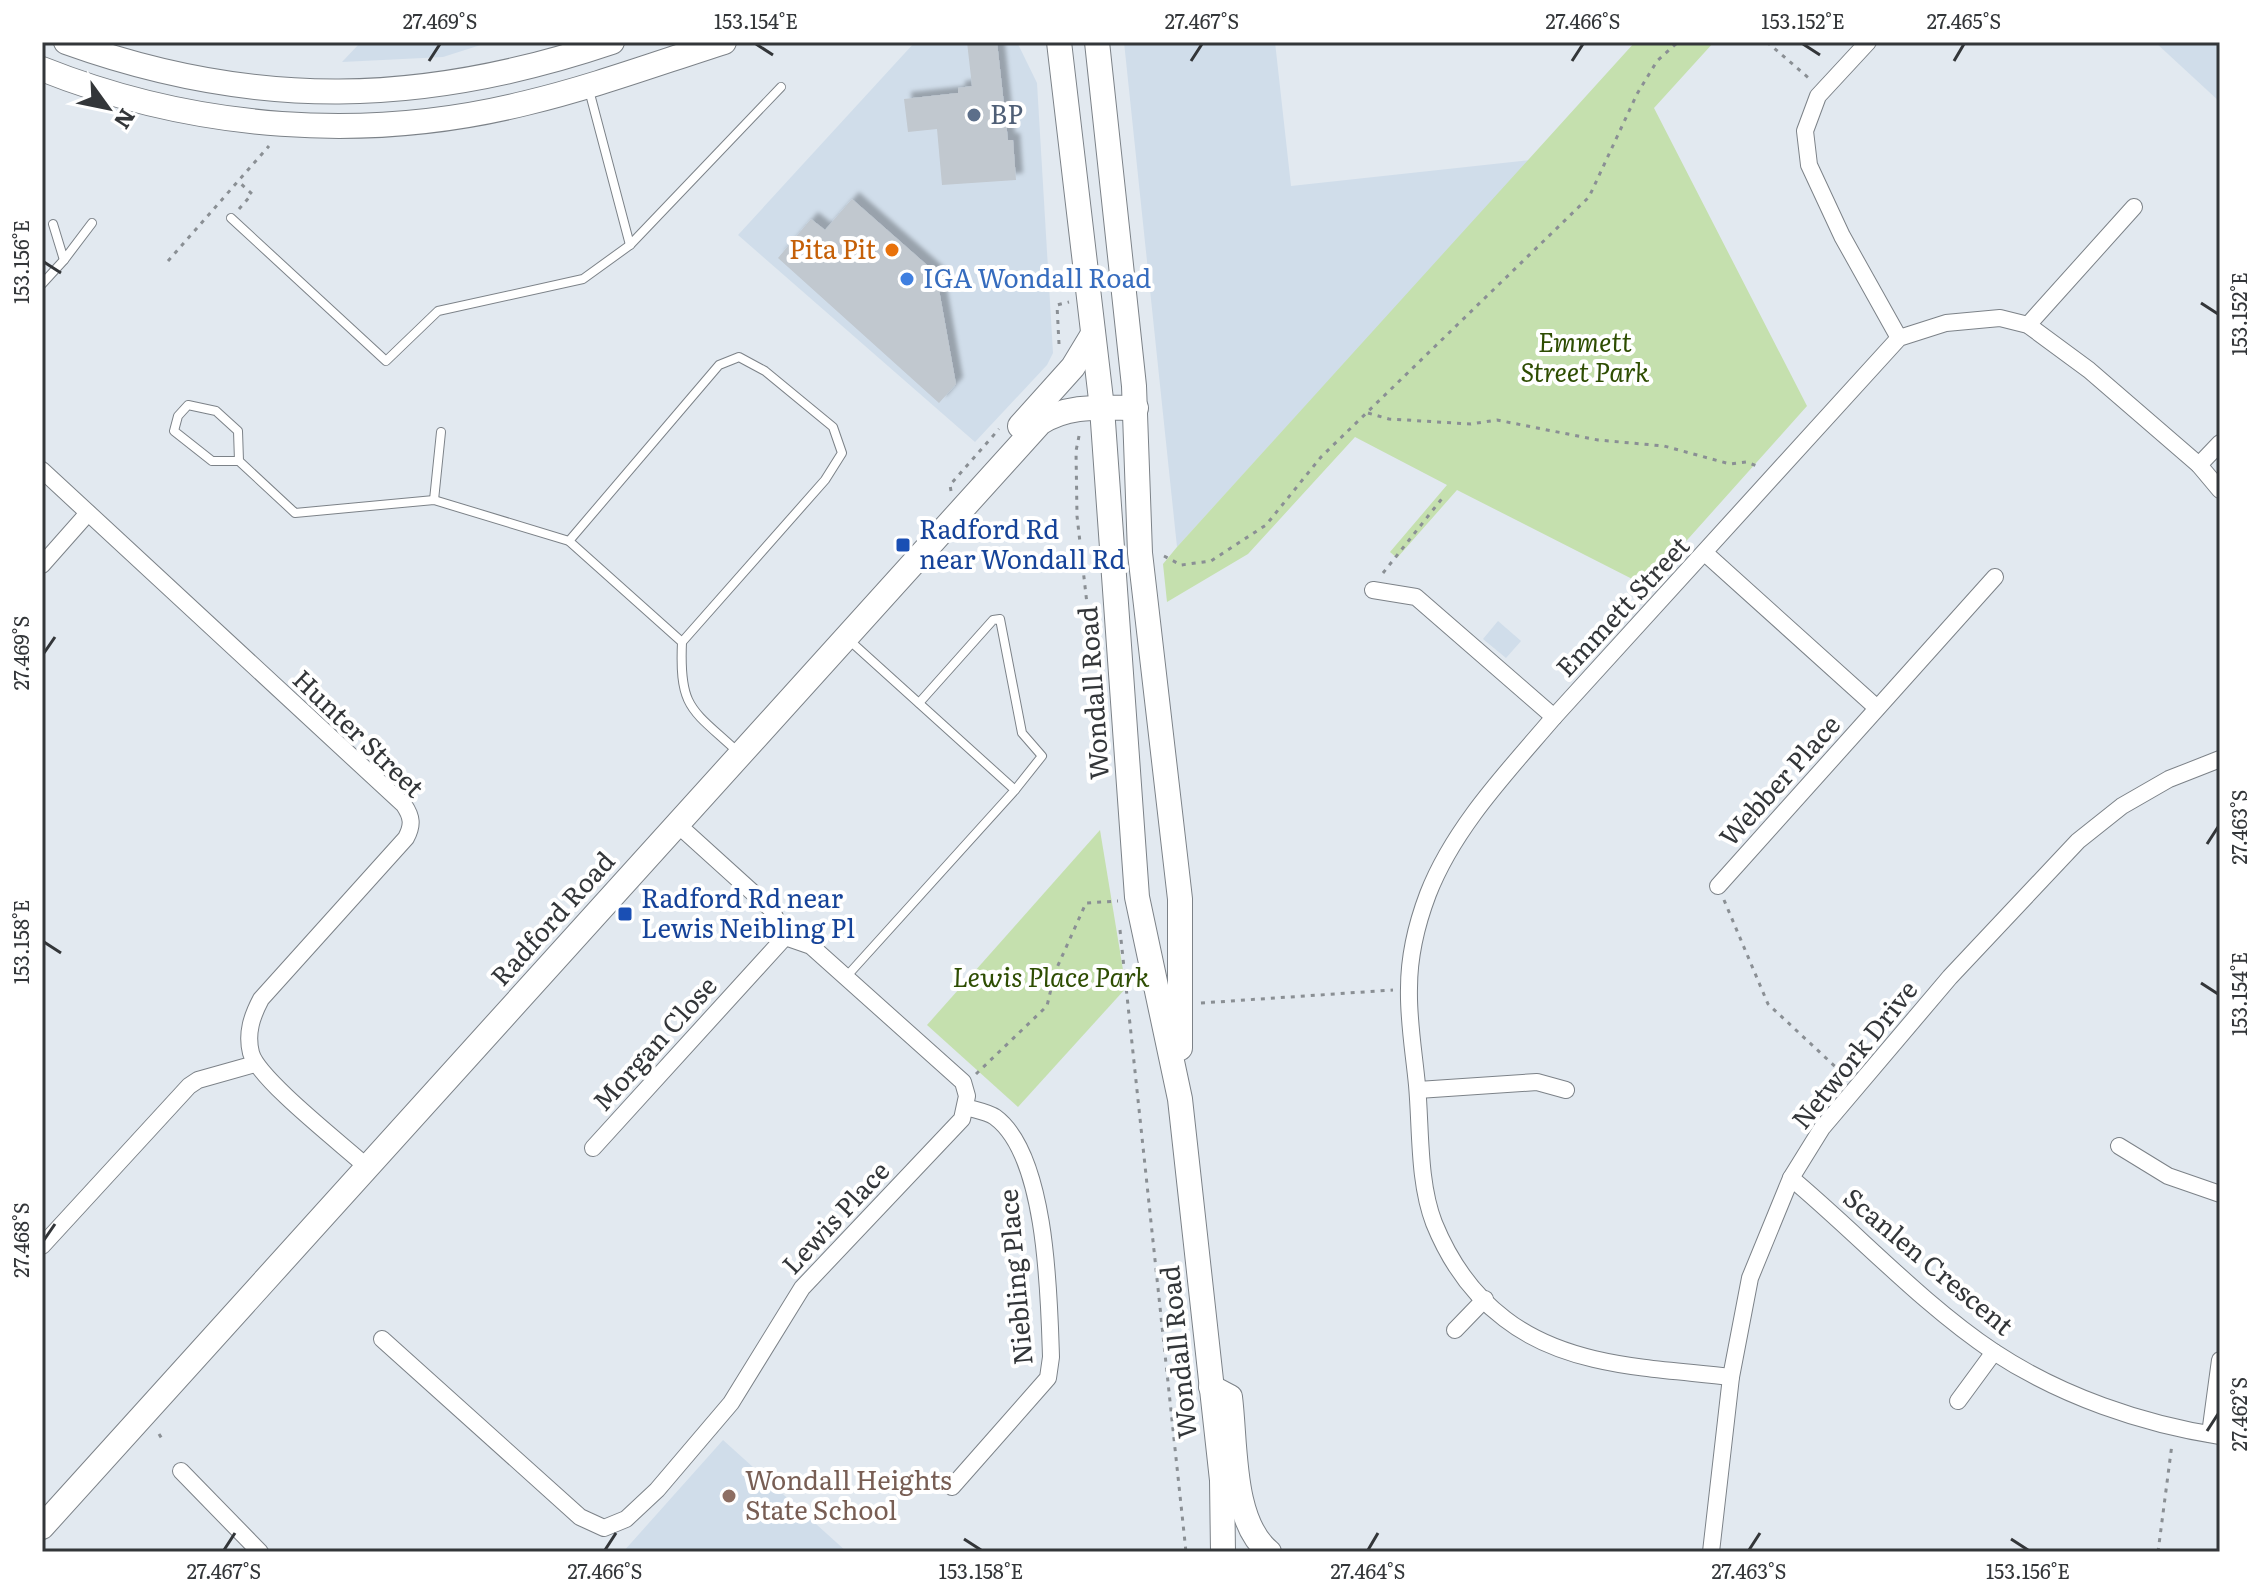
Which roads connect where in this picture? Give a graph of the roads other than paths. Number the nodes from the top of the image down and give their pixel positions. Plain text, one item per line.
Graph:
1 (66, 42) edge
2 (612, 42) edge
3 (724, 42) edge
4 (1097, 42) edge
5 (1868, 42) edge
6 (1056, 45) edge
7 (42, 69) edge
8 (587, 86) junction
9 (781, 87) dead end
10 (2134, 207) dead end
11 (231, 218) road end
12 (92, 223) dead end
13 (53, 224) dead end
14 (630, 245) junction
15 (64, 260) junction
16 (42, 284) edge
17 (2028, 325) junction
18 (1093, 334) junction
19 (1899, 338) junction
20 (1102, 408) junction
21 (1136, 408) junction
22 (441, 432) dead end
23 (2220, 443) edge
24 (239, 461) junction
25 (1002, 465) junction
26 (2199, 465) junction
27 (42, 470) edge
28 (2220, 490) edge
29 (434, 500) junction
30 (88, 513) junction
31 (569, 541) junction
32 (1705, 553) junction
33 (42, 565) edge
34 (1995, 577) dead end
35 (1373, 590) road end
36 (846, 636) junction
37 (682, 642) junction
38 (919, 703) junction
39 (1877, 708) junction
40 (1554, 717) junction
41 (739, 753) junction
42 (2220, 759) edge
43 (1015, 790) junction
44 (677, 824) junction
45 (1718, 886) road end
46 (1180, 899) junction
47 (1123, 908) junction
48 (785, 937) junction
49 (846, 977) junction
50 (255, 1064) junction
51 (1418, 1090) junction
52 (1566, 1090) dead end
53 (1180, 1099) junction
54 (966, 1107) junction
55 (2119, 1146) dead end
56 (593, 1148) dead end
57 (367, 1167) junction
58 (1791, 1178) junction
59 (2220, 1194) edge
60 (42, 1246) edge
61 (1485, 1299) junction
62 (1455, 1330) dead end
63 (382, 1339) dead end
64 (1994, 1352) junction
65 (2220, 1360) edge
66 (1731, 1377) junction
67 (1211, 1387) junction
68 (1958, 1401) dead end
69 (2215, 1435) edge
70 (181, 1471) dead end
71 (952, 1487) dead end
72 (42, 1527) edge
73 (260, 1552) edge
74 (1223, 1552) edge
75 (1269, 1552) edge
76 (1711, 1552) edge

1 - 2 main road
3 - 8 main road
4 - 21 main road, Wondall Road
5 - 19 street
6 - 18 main road, Wondall Road
7 - 8 main road
8 - 14 lane
9 - 14 lane
10 - 17 street
11 - 14 lane
12 - 15 lane
13 - 15 lane
15 - 16 lane
17 - 19 street
17 - 26 street
18 - 20 main road, Wondall Road
18 - 25 main road
19 - 32 street, Emmett Street
20 - 21 main road, Radford Road
20 - 25 main road, Radford Road
20 - 47 main road, Wondall Road
21 - 46 main road, Wondall Road
22 - 29 lane
23 - 26 street
24 - 24 lane
24 - 29 lane
25 - 36 main road, Radford Road
26 - 28 street
27 - 30 street, Hunter Street
29 - 31 lane
30 - 33 street
30 - 50 street, Hunter Street
31 - 37 lane
31 - 37 lane
32 - 39 street, Webber Place
32 - 40 street, Emmett Street
34 - 39 street, Webber Place
35 - 40 street
36 - 38 lane
36 - 41 main road, Radford Road
37 - 41 lane
38 - 43 lane
38 - 43 lane
39 - 45 street, Webber Place
40 - 51 street, Emmett Street
41 - 44 main road, Radford Road
42 - 58 street, Network Drive
43 - 49 lane
44 - 48 street
44 - 57 main road, Radford Road
46 - 47 main road
46 - 53 main road, Wondall Road
47 - 53 main road, Wondall Road
48 - 49 street
48 - 56 street, Morgan Close
49 - 54 street
50 - 57 street
50 - 60 street
51 - 52 street
51 - 61 street, Emmett Street
53 - 67 main road, Wondall Road
54 - 63 street, Lewis Place
54 - 71 street, Niebling Place
55 - 59 street
57 - 72 main road, Radford Road
58 - 64 street, Scanlen Crescent
58 - 66 street, Network Drive
61 - 62 street
61 - 66 street, Emmett Street
64 - 68 street
64 - 69 street, Scanlen Crescent
65 - 69 street
66 - 76 street, Network Drive
67 - 74 main road, Wondall Road
67 - 75 main road
70 - 73 street

